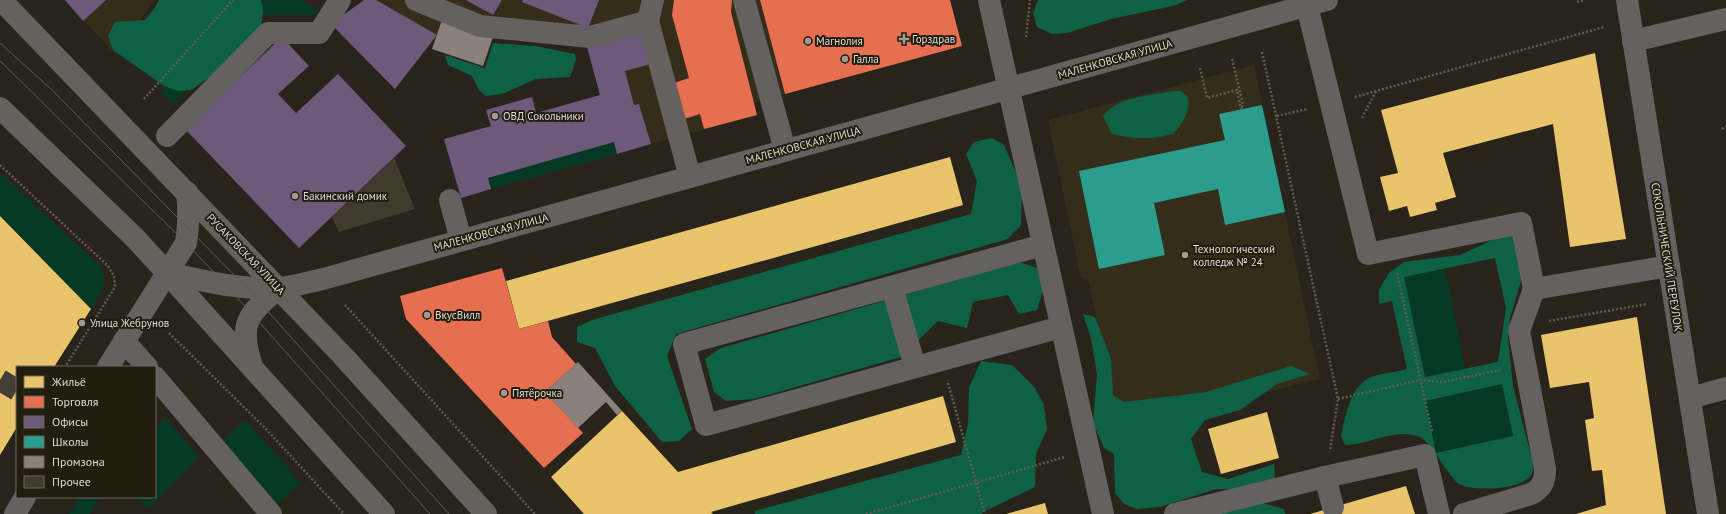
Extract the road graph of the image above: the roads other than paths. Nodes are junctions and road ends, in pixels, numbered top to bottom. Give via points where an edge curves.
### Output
1 (1, 0) edge
2 (340, 0) edge
3 (416, 0) edge
4 (653, 0) edge
5 (744, 0) edge
6 (989, 0) edge
7 (1627, 0) edge
8 (1317, 3) edge
9 (1726, 18) edge
10 (648, 22) junction
11 (1633, 42) junction
12 (1008, 88) junction
13 (0, 108) edge
14 (167, 136) dead end
15 (785, 150) junction
16 (690, 177) junction
17 (186, 192) junction
18 (450, 200) dead end
19 (461, 240) junction
20 (1043, 245) junction
21 (1669, 266) junction
22 (168, 272) junction
23 (892, 287) junction
24 (279, 288) junction
25 (1534, 289) junction
26 (1061, 327) junction
27 (124, 341) junction
28 (109, 366) edge
29 (146, 366) edge
30 (252, 366) junction
31 (915, 367) junction
32 (156, 378) edge
33 (1726, 388) edge
34 (1690, 398) junction
35 (1325, 477) junction
36 (24, 498) edge
37 (1333, 507) dead end
38 (15, 514) edge
39 (271, 514) edge
40 (384, 514) edge
41 (486, 514) edge
42 (1103, 514) edge
43 (1175, 514) edge
44 (1439, 514) edge
45 (1464, 514) edge
46 (1708, 514) edge

1 - 17 main road, РУСАКОВСКАЯ УЛИЦА
2 - 14 street via 320,33 268,33
3 - 10 street via 480,26 590,37
4 - 10 street
5 - 15 street
6 - 12 street
7 - 11 street, СОКОЛЬНИЧЕСКИЙ ПЕРЕУЛОК
8 - 12 street, МАЛЕНКОВСКАЯ УЛИЦА
8 - 25 street via 1330,103 1368,254 1521,223
9 - 11 street
10 - 16 street
11 - 21 street, СОКОЛЬНИЧЕСКИЙ ПЕРЕУЛОК
12 - 15 street, МАЛЕНКОВСКАЯ УЛИЦА
12 - 20 street
13 - 22 main road
15 - 16 street, МАЛЕНКОВСКАЯ УЛИЦА
16 - 19 street, МАЛЕНКОВСКАЯ УЛИЦА
17 - 22 street via 190,211 186,243
17 - 24 main road, РУСАКОВСКАЯ УЛИЦА
18 - 19 street
19 - 24 street, МАЛЕНКОВСКАЯ УЛИЦА via 323,279
20 - 23 street
20 - 26 street
21 - 25 street
21 - 34 street, СОКОЛЬНИЧЕСКИЙ ПЕРЕУЛОК
22 - 24 street via 227,286
22 - 27 street
22 - 30 main road
23 - 31 street
23 - 31 street via 684,344 706,424
24 - 30 street via 260,303 245,329 245,346
24 - 41 main road, РУСАКОВСКАЯ УЛИЦА via 344,356
25 - 45 street via 1520,326 1545,478 1538,490 1530,494
26 - 31 street
26 - 42 street
27 - 28 street
27 - 29 street
30 - 40 main road
32 - 39 street
33 - 34 street
34 - 46 street, СОКОЛЬНИЧЕСКИЙ ПЕРЕУЛОК
35 - 37 street
35 - 43 street
35 - 44 street via 1425,455
36 - 38 street

